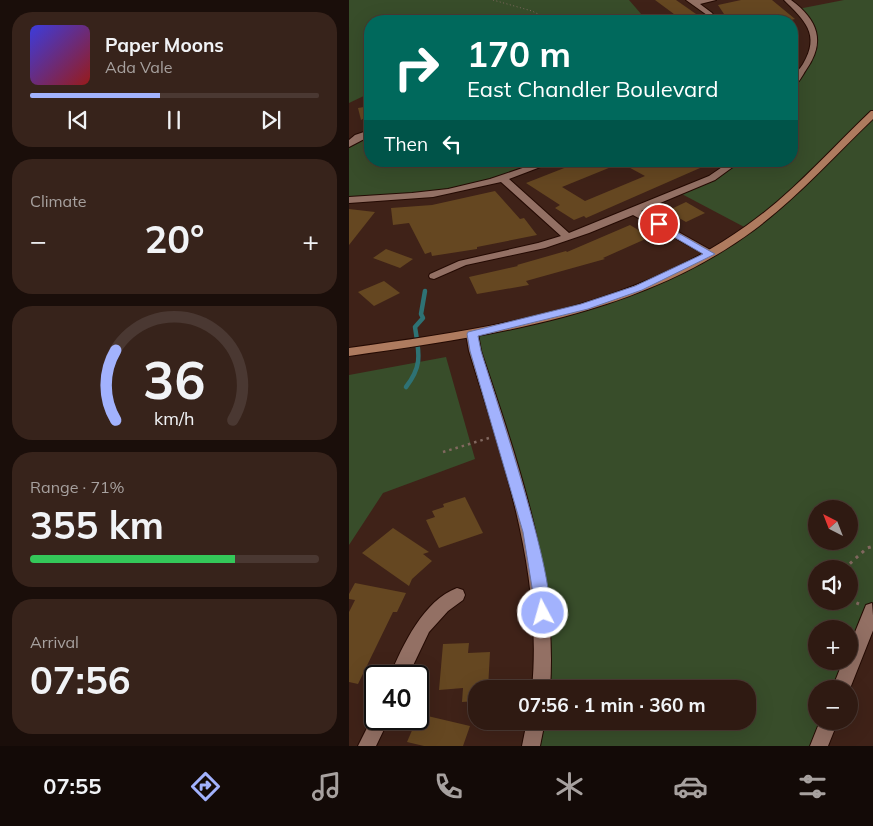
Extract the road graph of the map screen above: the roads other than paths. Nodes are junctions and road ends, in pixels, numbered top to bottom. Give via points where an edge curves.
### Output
1 (713, 0) edge
2 (787, 0) edge
3 (693, 2) edge
4 (711, 15) edge
5 (798, 76) edge
6 (873, 113) edge
7 (364, 135) edge
8 (349, 144) edge
9 (535, 167) edge
10 (728, 167) edge
11 (503, 178) junction
12 (349, 200) edge
13 (634, 211) junction
14 (568, 237) junction
15 (710, 254) junction
16 (434, 276) dead end
17 (472, 334) junction
18 (349, 352) edge
19 (457, 595) dead end
20 (872, 610) dead end
21 (404, 665) edge
22 (541, 680) edge
23 (845, 680) edge
24 (375, 730) edge
25 (534, 730) edge
26 (825, 730) edge
27 (367, 746) edge
28 (531, 746) edge
29 (819, 746) edge

1 - 3 street
2 - 5 street via 807,18 814,38 811,56
3 - 4 street
6 - 15 main road via 783,202 749,230
7 - 8 street
9 - 11 street
10 - 13 street via 712,178
11 - 12 street via 431,194
11 - 14 street
13 - 14 street
13 - 15 street
14 - 16 street via 463,263
15 - 17 main road via 639,288 584,307
17 - 18 main road
17 - 22 street via 530,532 544,627
19 - 21 street via 423,627
20 - 23 street
24 - 27 street
25 - 28 street
26 - 29 street

